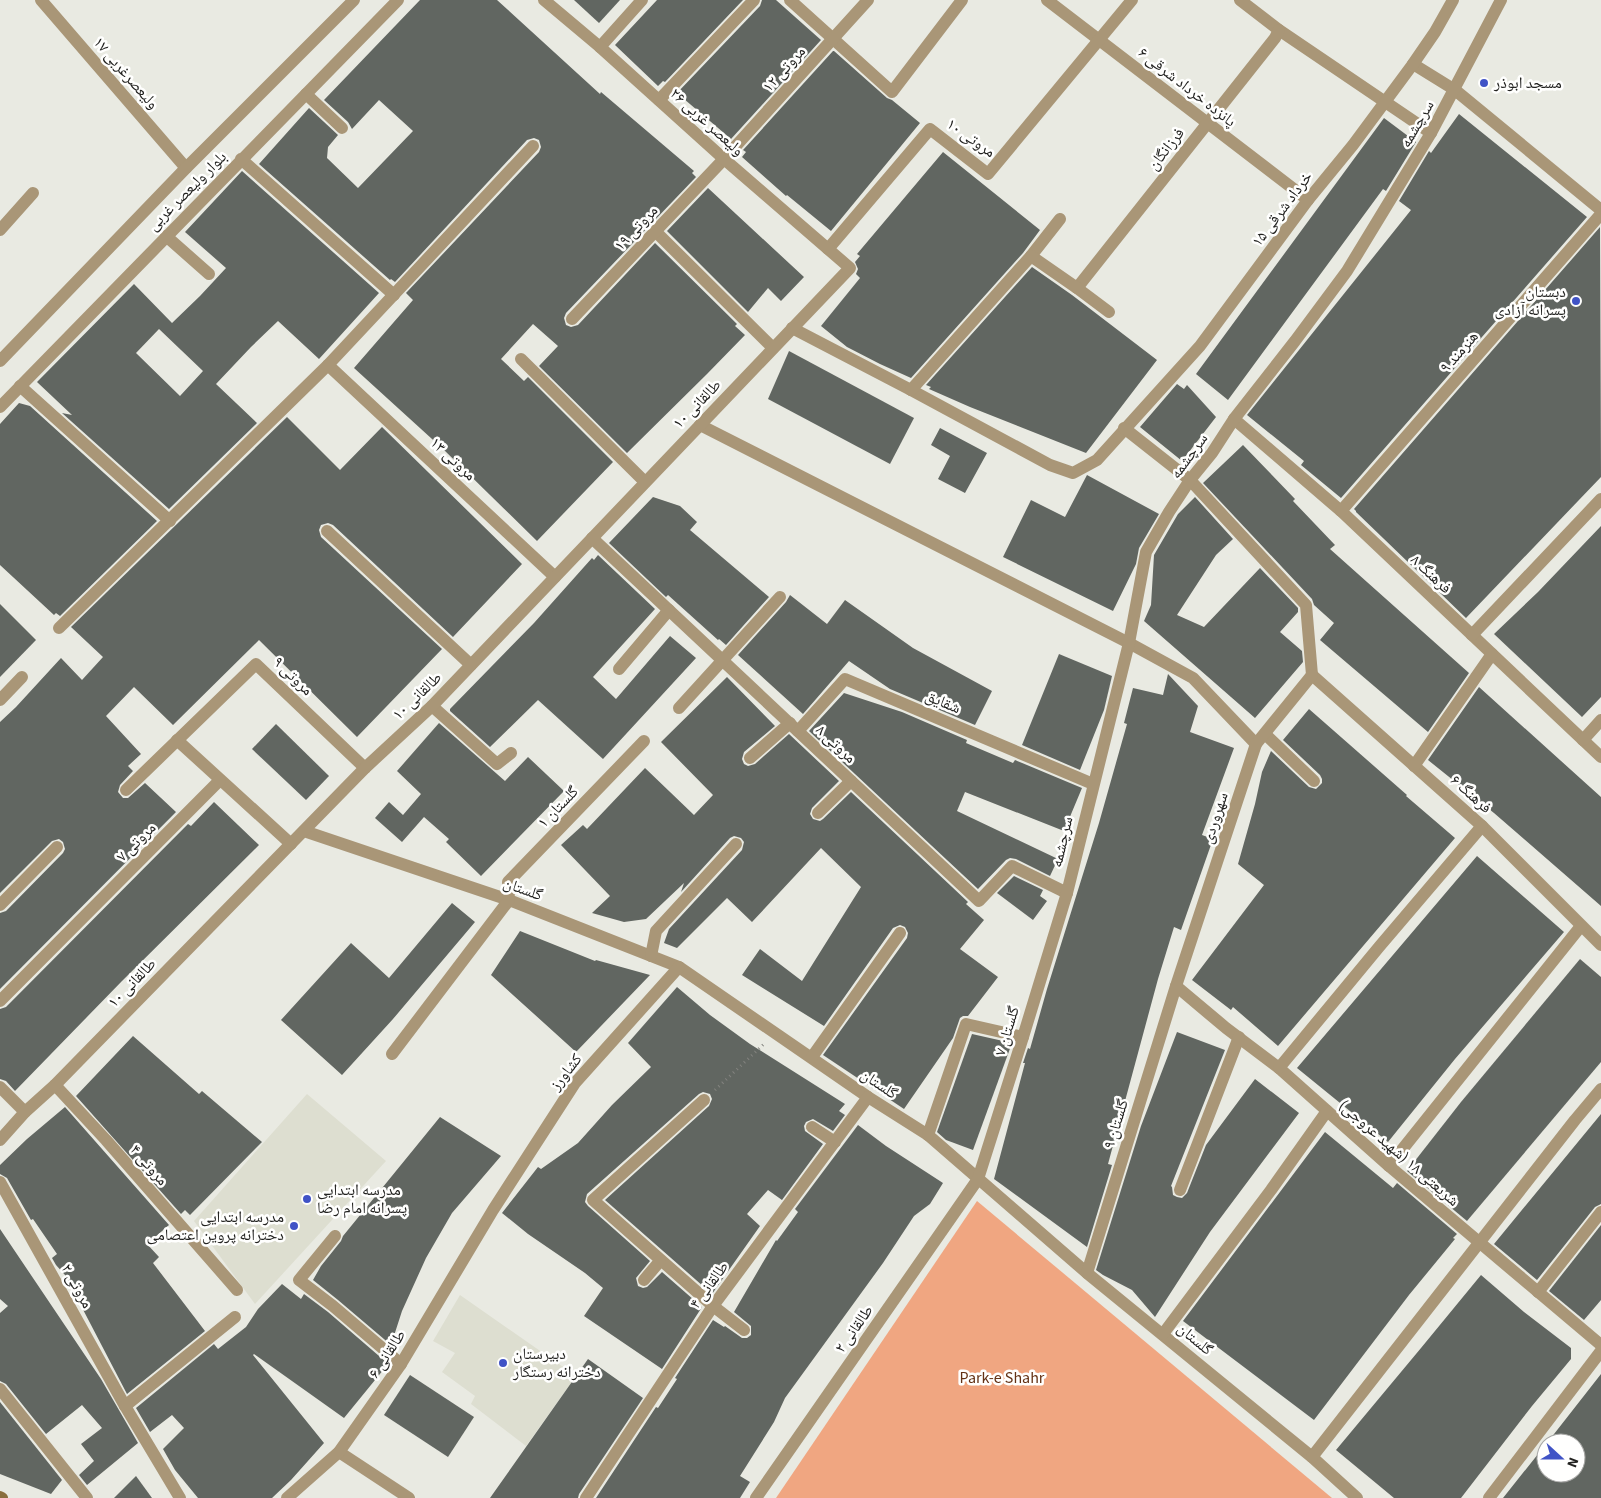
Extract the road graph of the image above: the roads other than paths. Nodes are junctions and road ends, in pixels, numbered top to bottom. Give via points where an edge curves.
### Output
1 (41, 0) edge
2 (354, 0) edge
3 (398, 0) edge
4 (544, 0) edge
5 (642, 0) edge
6 (754, 0) edge
7 (790, 0) edge
8 (868, 0) edge
9 (962, 0) edge
10 (1047, 0) edge
11 (1132, 0) edge
12 (1240, 0) edge
13 (1453, 0) edge
14 (1501, 0) edge
15 (1253, 4) edge
16 (1280, 30) junction
17 (833, 38) junction
18 (1098, 40) junction
19 (600, 47) junction
20 (1412, 64) junction
21 (1455, 90) junction
22 (306, 94) junction
23 (659, 100) junction
24 (1385, 101) junction
25 (1207, 123) junction
26 (342, 128) dead end
27 (1431, 133) junction
28 (533, 146) dead end
29 (724, 159) junction
30 (241, 160) junction
31 (186, 168) junction
32 (33, 193) dead end
33 (1308, 200) junction
34 (1601, 210) edge
35 (1601, 214) edge
36 (1060, 219) dead end
37 (0, 230) edge
38 (655, 231) junction
39 (166, 236) junction
40 (828, 249) junction
41 (1030, 256) junction
42 (850, 268) joint
43 (209, 274) dead end
44 (1077, 288) junction
45 (394, 295) junction
46 (1109, 312) dead end
47 (572, 319) dead end
48 (792, 328) junction
49 (773, 348) junction
50 (521, 359) dead end
51 (0, 361) edge
52 (328, 365) junction
53 (20, 386) junction
54 (911, 390) junction
55 (0, 407) edge
56 (1234, 420) junction
57 (700, 425) junction
58 (1124, 428) junction
59 (1190, 480) junction
60 (645, 482) junction
61 (1601, 499) edge
62 (1341, 511) junction
63 (170, 521) junction
64 (327, 531) dead end
65 (592, 538) junction
66 (555, 577) junction
67 (780, 597) dead end
68 (669, 610) junction
69 (59, 628) dead end
70 (1472, 635) junction
71 (1129, 644) junction
72 (1492, 654) junction
73 (722, 660) junction
74 (472, 665) junction
75 (618, 669) dead end
76 (1312, 675) junction
77 (22, 677) dead end
78 (0, 700) edge
79 (432, 706) junction
80 (679, 708) dead end
81 (1601, 720) edge
82 (794, 727) junction
83 (1261, 739) junction
84 (176, 740) junction
85 (1582, 740) junction
86 (644, 741) dead end
87 (511, 753) dead end
88 (1601, 757) edge
89 (750, 758) dead end
90 (1414, 766) junction
91 (365, 768) junction
92 (220, 780) junction
93 (851, 780) junction
94 (1314, 780) dead end
95 (1093, 784) junction
96 (126, 790) dead end
97 (818, 813) dead end
98 (1482, 826) junction
99 (304, 831) junction
100 (291, 844) junction
101 (736, 844) dead end
102 (57, 847) dead end
103 (1067, 893) junction
104 (509, 900) junction
105 (0, 905) edge
106 (1581, 926) junction
107 (900, 933) dead end
108 (1601, 945) edge
109 (651, 956) junction
110 (679, 967) junction
111 (1176, 986) junction
112 (0, 1002) edge
113 (1238, 1037) junction
114 (1023, 1038) junction
115 (392, 1054) dead end
116 (812, 1057) junction
117 (1279, 1068) junction
118 (55, 1085) junction
119 (0, 1087) edge
120 (1601, 1090) edge
121 (868, 1097) junction
122 (704, 1100) road end
123 (25, 1112) junction
124 (1327, 1112) junction
125 (812, 1127) dead end
126 (928, 1134) junction
127 (0, 1140) edge
128 (835, 1142) junction
129 (1389, 1166) junction
130 (978, 1179) junction
131 (0, 1182) edge
132 (1180, 1190) dead end
133 (493, 1210) joint
134 (1601, 1212) edge
135 (335, 1236) dead end
136 (1479, 1243) junction
137 (660, 1261) junction
138 (1087, 1273) junction
139 (644, 1280) dead end
140 (237, 1290) dead end
141 (1538, 1292) junction
142 (713, 1306) junction
143 (235, 1317) dead end
144 (744, 1330) dead end
145 (1163, 1334) junction
146 (1601, 1345) edge
147 (1601, 1351) edge
148 (402, 1364) junction
149 (0, 1390) edge
150 (125, 1406) junction
151 (339, 1452) junction
152 (1312, 1457) junction
153 (86, 1498) edge
154 (180, 1498) edge
155 (288, 1498) edge
156 (409, 1498) edge
157 (586, 1498) edge
158 (756, 1498) edge
159 (1357, 1498) edge
160 (1489, 1498) edge

1 - 31 street, ولیعصرغربی ۱۷
2 - 31 street, بلوار ولیعصر غربی
3 - 22 street, بلوار ولیعصر غربی
4 - 19 street, ولیعصر غربی ۲۶
5 - 19 street
6 - 23 street
7 - 17 street
8 - 17 street, مروتی ۱۲
9 - 17 street via 892,92
10 - 18 street, پانزده خرداد شرقی ۶
11 - 18 street, مروتی ۱۰
12 - 15 street
13 - 20 street, ۱۵ خرداد شرقی
14 - 21 street
15 - 16 street
16 - 24 street
16 - 25 street, فرزانگان
17 - 29 street, مروتی ۱۲
18 - 25 street, پانزده خرداد شرقی ۶
18 - 40 street, مروتی ۱۰ via 988,174 930,129
19 - 23 street, ولیعصر غربی ۲۶
20 - 21 street
20 - 24 street, ۱۵ خرداد شرقی
21 - 27 street, سرچشمه
21 - 34 street
22 - 26 street
22 - 30 street, بلوار ولیعصر غربی
23 - 29 street, ولیعصر غربی ۲۶
24 - 27 street
24 - 33 street, ۱۵ خرداد شرقی
25 - 33 street, پانزده خرداد شرقی ۶
25 - 44 street, فرزانگان
27 - 56 street, سرچشمه via 1347,271
28 - 45 street
29 - 38 street, مروتی ۱۹
29 - 40 street, ولیعصر غربی ۲۶
30 - 39 street, بلوار ولیعصر غربی
30 - 45 street
31 - 51 street, بلوار ولیعصر غربی
32 - 37 street
33 - 58 street, ۱۵ خرداد شرقی via 1200,346
35 - 62 street, هنرمند ۹
36 - 41 street
38 - 47 street, مروتی ۱۹
38 - 49 street
39 - 43 street
39 - 53 street, بلوار ولیعصر غربی
40 - 42 street, ولیعصر غربی ۲۶
41 - 44 street
41 - 54 street
42 - 48 street, طالقانی ۱۰
44 - 46 street
45 - 52 street
48 - 49 street, طالقانی ۱۰
48 - 54 street
49 - 57 street, طالقانی ۱۰
50 - 60 street
52 - 63 street
52 - 66 street, مروتی ۱۳
53 - 55 street, بلوار ولیعصر غربی
53 - 63 street
54 - 58 street via 1050,465 1073,473 1097,460
56 - 59 street, سرچشمه
56 - 62 street, فرهنگ ۸
57 - 60 street, طالقانی ۱۰
57 - 71 street
58 - 59 street
59 - 71 street, سرچشمه via 1146,552
59 - 76 street via 1306,604
60 - 65 street, طالقانی ۱۰
61 - 70 street
62 - 70 street, فرهنگ ۸
63 - 69 street
64 - 74 street
65 - 66 street, طالقانی ۱۰
65 - 68 street, مروتی ۸
66 - 74 street, طالقانی ۱۰
67 - 73 street
68 - 73 street, مروتی ۸
68 - 75 street
70 - 72 street, فرهنگ ۸
71 - 83 street via 1193,678
71 - 95 street, سرچشمه
72 - 85 street, فرهنگ ۸
72 - 90 street
73 - 80 street
73 - 82 street, مروتی ۸
74 - 79 street, طالقانی ۱۰
76 - 83 street, سهروردی
76 - 90 street, فرهنگ ۶
77 - 78 street
79 - 87 street via 497,764
79 - 91 street, طالقانی ۱۰
81 - 85 street
82 - 89 street
82 - 93 street, مروتی ۸
82 - 95 street, شقایق via 845,678
83 - 94 street
83 - 111 street, سهروردی
84 - 91 street, مروتی ۹ via 256,664
84 - 92 street
84 - 96 street
85 - 88 street, فرهنگ ۸
86 - 104 street, گلستان ۱ via 508,882
90 - 98 street, فرهنگ ۶
91 - 99 street, طالقانی ۱۰
92 - 100 street
92 - 112 street, مروتی ۷
93 - 97 street
93 - 103 street, مروتی ۸ via 979,901 1012,866
95 - 103 street, سرچشمه
98 - 106 street, فرهنگ ۶
98 - 117 street
99 - 100 street, طالقانی ۱۰
99 - 104 street, گلستان
100 - 118 street, طالقانی ۱۰
101 - 109 street via 656,931
102 - 105 street
103 - 114 street, گلستان ۷
104 - 109 street, گلستان
104 - 115 street
106 - 108 street, فرهنگ ۶
106 - 129 street
107 - 116 street
109 - 110 street, گلستان
110 - 116 street, گلستان
110 - 133 street, کشاورز via 575,1083
111 - 113 street, شریعتی ۱۸ (شهید عروجی)
111 - 138 street, گلستان ۹
113 - 117 street, شریعتی ۱۸ (شهید عروجی)
113 - 132 street
114 - 126 street via 966,1024
114 - 130 street, گلستان ۷
116 - 121 street, گلستان
117 - 124 street, شریعتی ۱۸ (شهید عروجی)
118 - 123 street, طالقانی ۱۰
118 - 140 street, مروتی ۴
119 - 123 street
120 - 136 street
121 - 126 street, گلستان
121 - 128 street, طالقانی ۴
122 - 137 street via 593,1200
123 - 127 street, طالقانی ۱۰
124 - 129 street, شریعتی ۱۸ (شهید عروجی)
124 - 145 street
125 - 128 street
126 - 130 street, گلستان
128 - 142 street, طالقانی ۴
129 - 136 street, شریعتی ۱۸ (شهید عروجی)
130 - 138 street, گلستان
130 - 158 street, طالقانی ۲
131 - 150 street, مروتی ۲
133 - 148 street, طالقانی ۶
134 - 141 street
135 - 148 street via 299,1280
136 - 141 street, شریعتی ۱۸ (شهید عروجی)
136 - 152 street
137 - 139 street
137 - 142 street
138 - 145 street, گلستان
141 - 146 street, شریعتی ۱۸ (شهید عروجی)
142 - 144 street
142 - 157 street, طالقانی ۴
143 - 150 street
145 - 152 street, گلستان
147 - 160 street
148 - 151 street, طالقانی ۶
149 - 153 street
150 - 154 street, مروتی ۲
151 - 155 street, طالقانی ۶
151 - 156 street
152 - 159 street, گلستان

